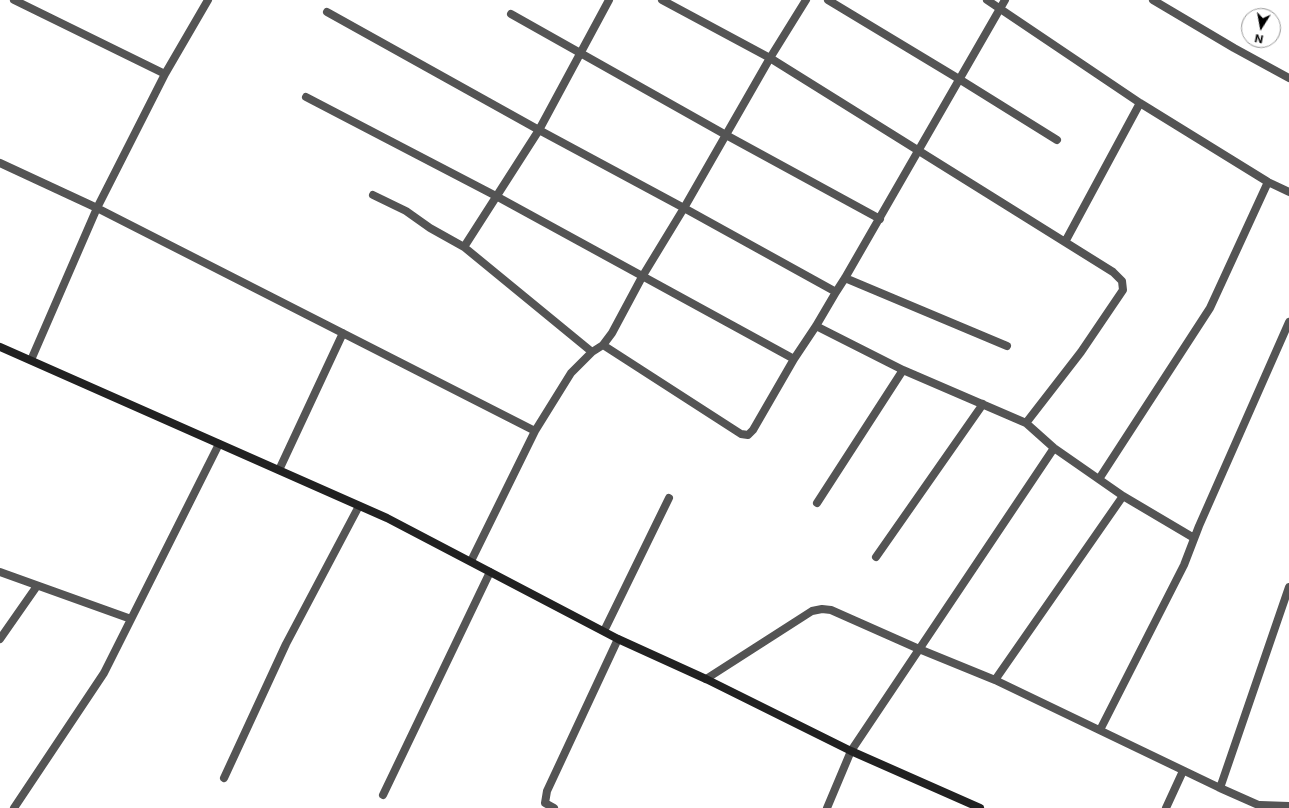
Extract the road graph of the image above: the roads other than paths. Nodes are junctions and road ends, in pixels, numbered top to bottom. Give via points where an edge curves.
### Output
1 (14, 0) edge
2 (208, 0) edge
3 (609, 0) edge
4 (662, 0) edge
5 (806, 0) edge
6 (828, 0) edge
7 (987, 0) edge
8 (1005, 0) edge
9 (1153, 0) edge
10 (1000, 7) junction
11 (327, 12) dead end
12 (511, 14) dead end
13 (580, 52) junction
14 (770, 58) junction
15 (165, 74) junction
16 (1289, 78) edge
17 (959, 79) junction
18 (306, 97) dead end
19 (1140, 103) junction
20 (539, 130) junction
21 (726, 135) junction
22 (1057, 140) dead end
23 (918, 151) junction
24 (0, 163) edge
25 (1268, 182) junction
26 (1289, 192) edge
27 (373, 195) dead end
28 (496, 196) junction
29 (96, 208) junction
30 (684, 208) junction
31 (880, 219) junction
32 (1065, 242) junction
33 (464, 247) junction
34 (642, 277) junction
35 (845, 278) junction
36 (836, 292) junction
37 (1289, 322) edge
38 (816, 326) junction
39 (343, 333) junction
40 (603, 345) junction
41 (1007, 346) dead end
42 (0, 347) edge
43 (592, 352) junction
44 (794, 359) junction
45 (30, 360) junction
46 (904, 370) junction
47 (983, 404) junction
48 (1026, 423) junction
49 (535, 431) junction
50 (219, 444) junction
51 (1054, 448) junction
52 (279, 470) junction
53 (1099, 479) junction
54 (1123, 496) junction
55 (669, 498) dead end
56 (817, 503) dead end
57 (359, 506) junction
58 (1194, 538) junction
59 (876, 557) dead end
60 (471, 561) junction
61 (0, 572) edge
62 (490, 572) junction
63 (37, 586) junction
64 (1289, 587) edge
65 (131, 618) junction
66 (604, 631) junction
67 (618, 638) junction
68 (0, 639) edge
69 (919, 649) junction
70 (706, 679) junction
71 (995, 680) junction
72 (1100, 730) junction
73 (851, 751) junction
74 (1183, 771) junction
75 (224, 778) dead end
76 (1220, 788) junction
77 (383, 795) dead end
78 (544, 805) edge
79 (1289, 806) edge
80 (1262, 807) edge
81 (14, 808) edge
82 (554, 808) edge
83 (827, 808) edge
84 (980, 808) edge
85 (1166, 808) edge

1 - 15 street
2 - 15 street
3 - 13 street
4 - 14 street
5 - 14 street
6 - 17 street
7 - 10 street
8 - 10 street
9 - 16 street
10 - 17 street
10 - 19 street
11 - 20 street
12 - 13 street
13 - 20 street
13 - 21 street
14 - 21 street
14 - 23 street
15 - 29 street
17 - 22 street
17 - 23 street
18 - 28 street
19 - 25 street
19 - 32 street
20 - 28 street
20 - 30 street
21 - 30 street
21 - 31 street
23 - 31 street
23 - 32 street
24 - 29 street
25 - 26 street
25 - 53 street via 1210,308
27 - 33 street via 406,211
28 - 33 street
28 - 34 street
29 - 39 street
29 - 45 street
30 - 34 street
30 - 36 street
31 - 35 street
32 - 48 street via 1114,272 1122,281 1123,290 1081,352
33 - 43 street
34 - 40 street
34 - 44 street
35 - 36 street
35 - 41 street
36 - 38 street
37 - 58 street
38 - 44 street
38 - 46 street
39 - 49 street
39 - 52 street
40 - 43 street
40 - 44 street via 741,434 748,435
42 - 45 street
43 - 49 street via 571,373
45 - 50 street
46 - 47 street
46 - 56 street
47 - 48 street
47 - 59 street
48 - 51 street
49 - 60 street
50 - 52 street
50 - 65 street
51 - 53 street
51 - 69 street
52 - 57 street
53 - 54 street
54 - 58 street
54 - 71 street
55 - 66 street
57 - 60 street
57 - 75 street via 286,644
58 - 72 street via 1184,565
60 - 62 street
61 - 63 street
62 - 66 street
62 - 77 street
63 - 65 street
63 - 68 street
64 - 76 street
65 - 81 street via 104,672
66 - 67 street
67 - 70 street
67 - 78 street via 547,792
69 - 70 street via 822,608 812,611
69 - 71 street
69 - 73 street
70 - 73 street
71 - 72 street
72 - 74 street
73 - 83 street
73 - 84 street
74 - 76 street
74 - 85 street
76 - 80 street
78 - 82 street
79 - 80 street

